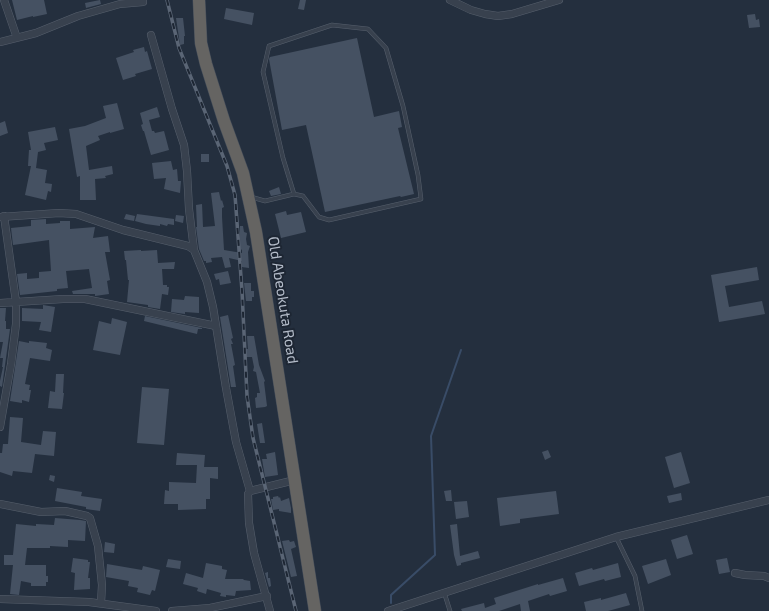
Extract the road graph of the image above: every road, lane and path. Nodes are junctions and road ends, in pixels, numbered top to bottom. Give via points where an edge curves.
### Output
1 (4, 0) edge
2 (199, 0) edge
3 (450, 0) edge
4 (559, 0) edge
5 (143, 2) dead end
6 (151, 34) dead end
7 (17, 38) junction
8 (0, 42) edge
9 (294, 194) junction
10 (248, 196) junction
11 (2, 216) edge
12 (194, 250) junction
13 (16, 302) junction
14 (0, 303) edge
15 (216, 326) junction
16 (2, 401) edge
17 (0, 427) edge
18 (295, 480) junction
19 (250, 490) junction
20 (769, 500) edge
21 (0, 504) edge
22 (616, 537) junction
23 (736, 573) dead end
24 (769, 578) edge
25 (444, 592) junction
26 (267, 596) junction
27 (0, 599) edge
28 (100, 603) junction
29 (156, 611) edge
30 (172, 611) edge
31 (270, 611) edge
32 (315, 611) edge
33 (388, 611) edge
34 (450, 611) edge
35 (642, 611) edge

1 - 7 street
2 - 10 highway, Old Abeokuta Road via 201,43 206,64 243,173
3 - 4 street via 471,10 498,16
5 - 7 street via 120,4 78,16
6 - 12 street via 184,145
7 - 8 street
9 - 9 lane via 304,196 319,217 329,220 421,198 418,174 386,48 368,29 332,25 269,46 263,72
9 - 10 lane via 265,201
10 - 18 highway, Old Abeokuta Road via 256,232
11 - 12 street via 76,214 123,230 188,246
11 - 13 street
12 - 15 street via 207,282
13 - 14 street
13 - 15 street via 85,299
13 - 16 street via 11,364
15 - 19 street via 235,434
16 - 17 street
18 - 19 street
18 - 32 highway, Old Abeokuta Road
19 - 26 street via 249,523 254,553
20 - 22 street
21 - 28 street via 41,512 65,511 90,518 100,558
22 - 25 street
22 - 35 lane via 635,576
23 - 24 street
25 - 33 street
25 - 34 lane
26 - 30 street via 210,608
26 - 31 street
27 - 28 street
28 - 29 street

